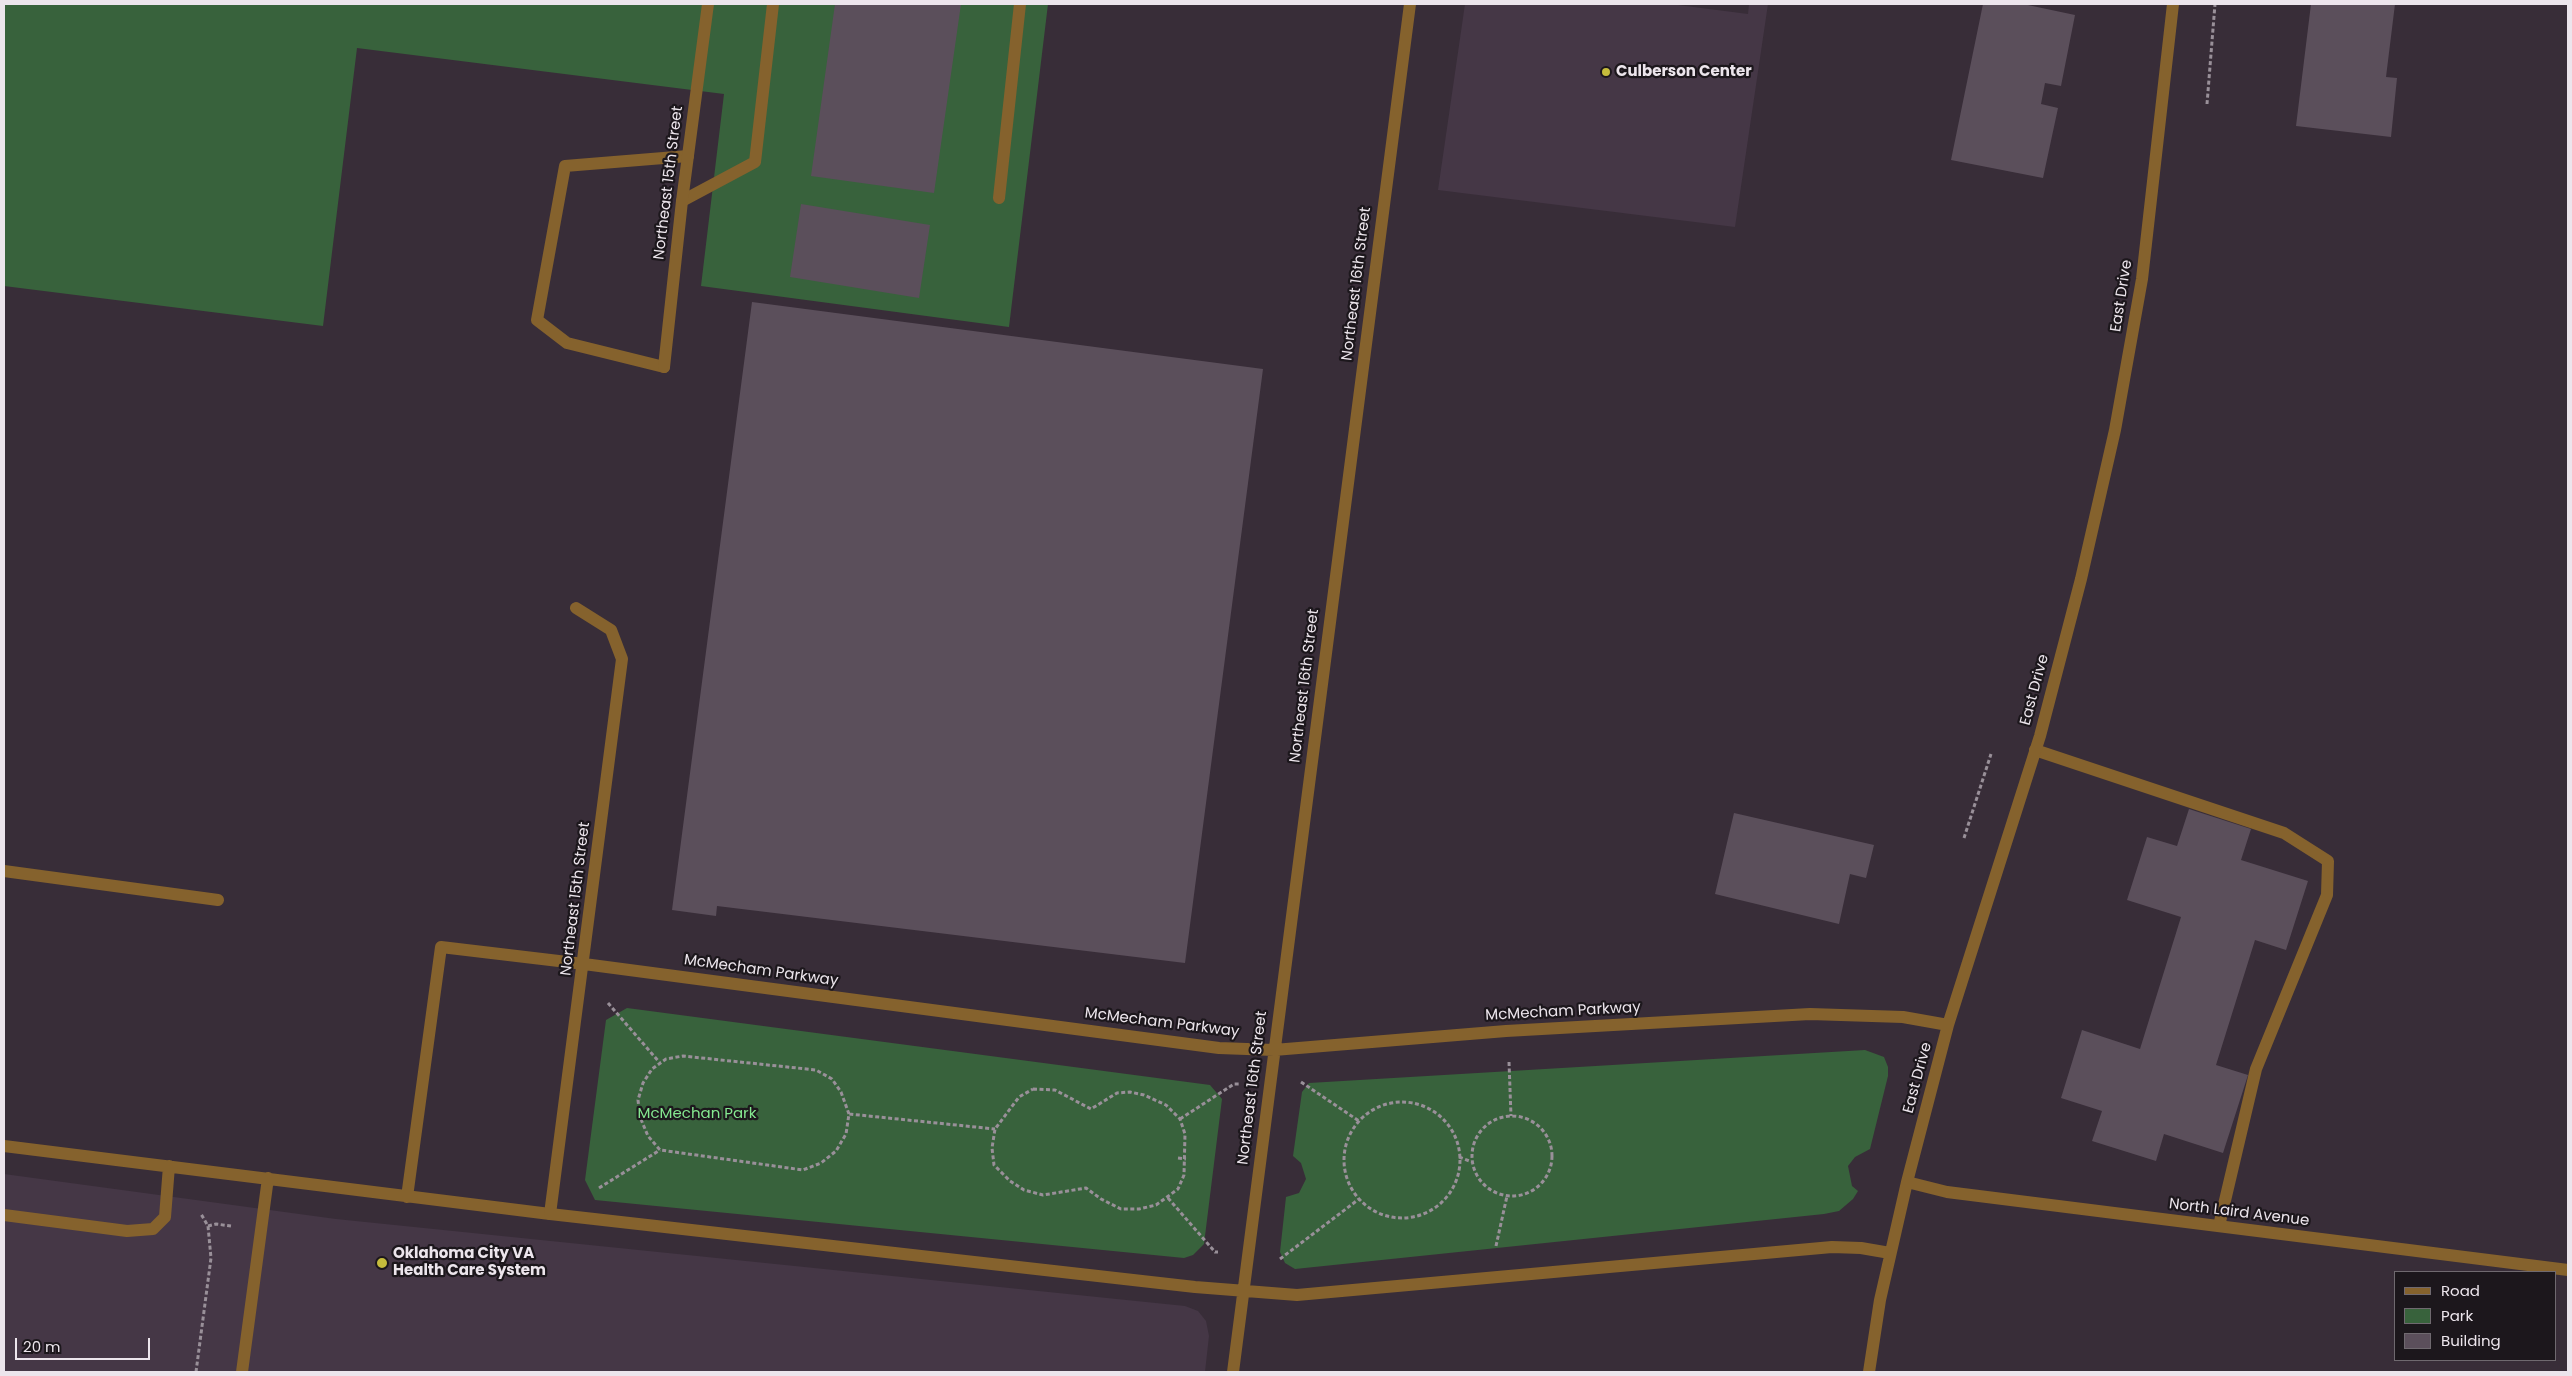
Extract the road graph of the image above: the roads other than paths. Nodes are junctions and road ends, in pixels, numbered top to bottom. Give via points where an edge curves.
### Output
1 (708, 4) edge
2 (773, 4) edge
3 (1020, 4) edge
4 (1410, 4) edge
5 (2174, 4) edge
6 (688, 156) junction
7 (999, 198) dead end
8 (682, 201) junction
9 (576, 608) dead end
10 (2035, 750) junction
11 (4, 870) edge
12 (218, 900) dead end
13 (584, 964) junction
14 (1948, 1025) junction
15 (1274, 1050) junction
16 (4, 1146) edge
17 (169, 1166) junction
18 (268, 1178) junction
19 (1907, 1182) junction
20 (407, 1197) junction
21 (550, 1214) junction
22 (4, 1215) edge
23 (2218, 1226) junction
24 (1890, 1253) junction
25 (2568, 1270) edge
26 (1243, 1290) junction
27 (242, 1372) edge
28 (1233, 1372) edge
29 (1869, 1372) edge

1 - 6 street, Northeast 15th Street
2 - 8 street via 755,162
3 - 7 street
4 - 15 street, Northeast 16th Street
5 - 10 street, East Drive via 2142,278 2115,430 2081,579
6 - 8 street, Northeast 15th Street
6 - 8 street, Northeast 15th Street via 565,166 537,320 567,343 664,367
9 - 13 street, Northeast 15th Street via 611,630 622,659
10 - 14 street, East Drive
10 - 23 street via 2284,833 2328,861 2327,895 2256,1069
11 - 12 street
13 - 15 street, McMecham Parkway via 1219,1048
13 - 20 street, McMecham Parkway via 441,947
13 - 21 street, Northeast 15th Street
14 - 15 street, McMecham Parkway via 1903,1017 1810,1014 1506,1031
14 - 19 street, East Drive
15 - 26 street, Northeast 16th Street
16 - 17 street
17 - 18 street
17 - 22 street via 165,1217 153,1229 127,1231
18 - 20 street
18 - 27 street
19 - 23 street, North Laird Avenue via 1947,1192
19 - 24 street, East Drive
20 - 21 street
21 - 26 street
23 - 25 street, North Laird Avenue
24 - 26 street via 1832,1247 1296,1296
24 - 29 street, East Drive
26 - 28 street, Northeast 16th Street

